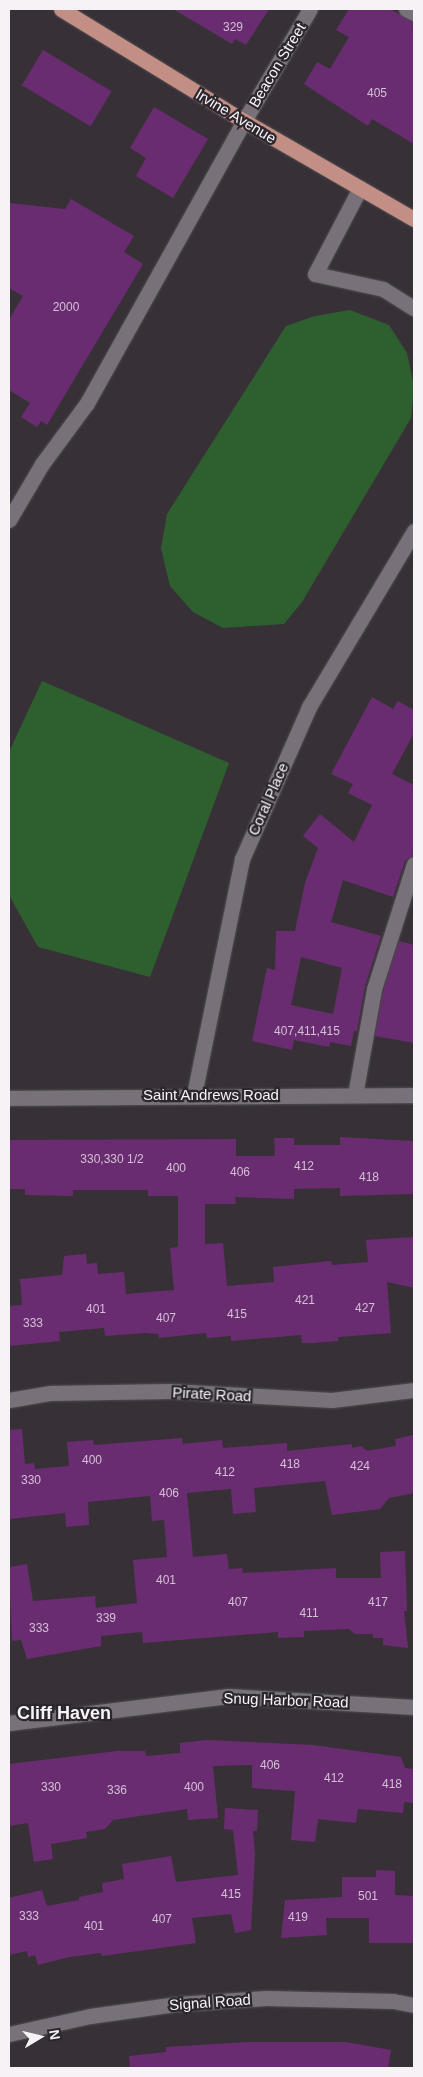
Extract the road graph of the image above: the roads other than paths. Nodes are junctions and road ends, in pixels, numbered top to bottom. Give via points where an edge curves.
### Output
1 (61, 9) edge
2 (310, 9) edge
3 (406, 9) edge
4 (414, 13) edge
5 (244, 121) junction
6 (360, 188) junction
7 (414, 219) edge
8 (414, 308) edge
9 (9, 520) edge
10 (414, 531) edge
11 (414, 864) edge
12 (194, 1095) junction
13 (355, 1095) junction
14 (414, 1095) edge
15 (9, 1098) edge
16 (414, 1390) edge
17 (9, 1400) edge
18 (414, 1707) edge
19 (9, 1723) edge
20 (414, 2005) edge
21 (9, 2034) edge

1 - 5 main road, Irvine Avenue
2 - 5 street, Beacon Street
3 - 4 street
5 - 6 main road, Irvine Avenue
5 - 9 street, Beacon Street via 87,402 42,464
6 - 7 main road, Irvine Avenue
6 - 8 street via 315,274 383,289
10 - 12 street, Coral Place via 309,707 242,859
11 - 13 street via 374,989
12 - 13 street, Saint Andrews Road
12 - 15 street, Saint Andrews Road
13 - 14 street, Saint Andrews Road
16 - 17 street, Pirate Road via 332,1400 170,1392 50,1394
18 - 19 street, Snug Harbor Road via 228,1696
20 - 21 street, Signal Road via 393,2001 266,1998 177,2004 90,2016

